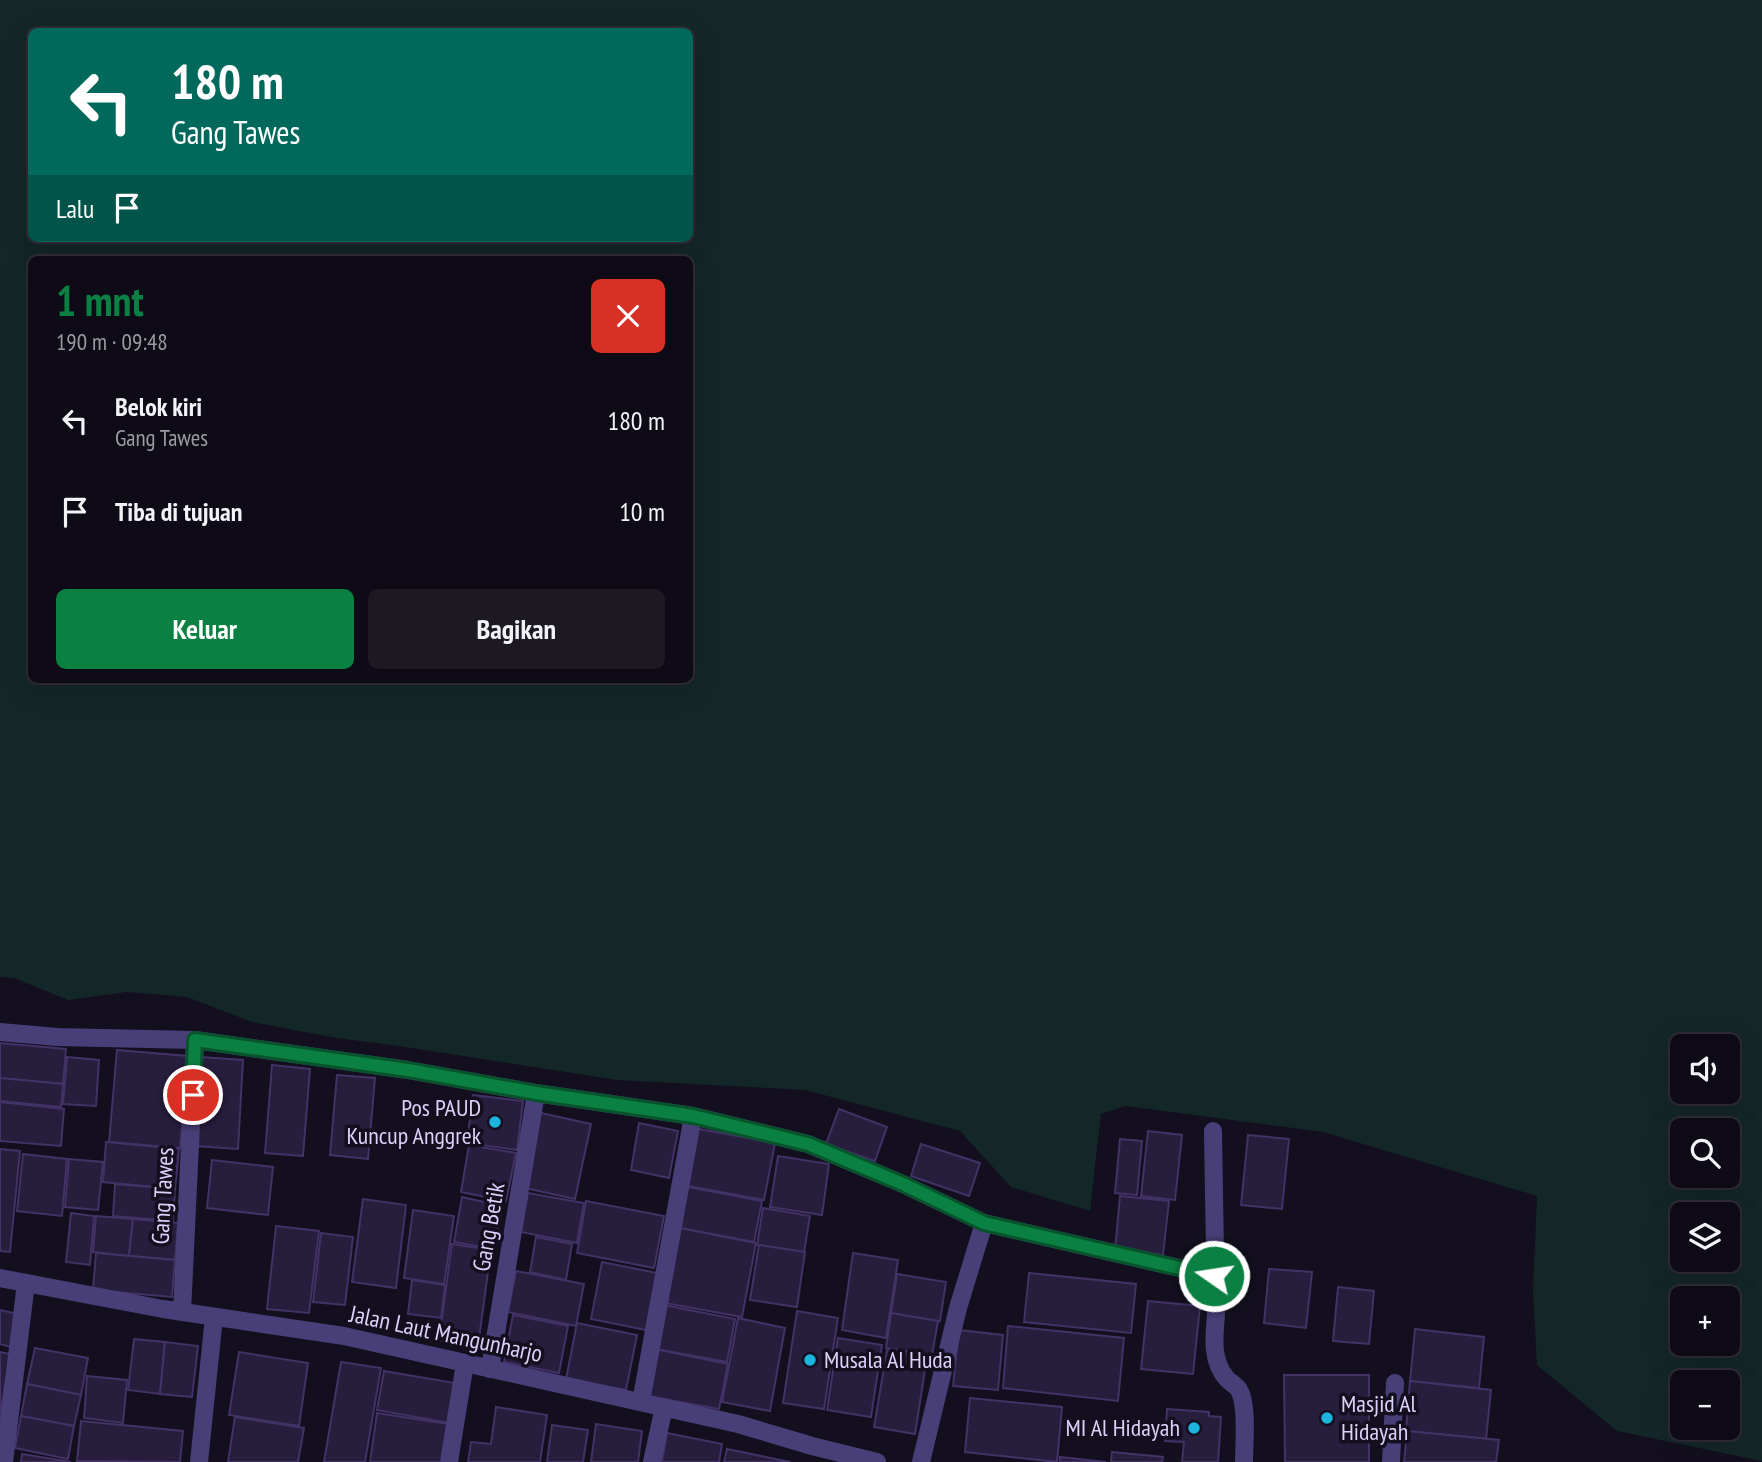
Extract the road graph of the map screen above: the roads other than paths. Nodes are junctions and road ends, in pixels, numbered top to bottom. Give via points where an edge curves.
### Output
1 (0, 1032) edge
2 (195, 1040) junction
3 (536, 1093) junction
4 (693, 1116) junction
5 (1213, 1131) dead end
6 (984, 1223) junction
7 (1214, 1276) junction
8 (0, 1278) edge
9 (26, 1283) junction
10 (183, 1312) junction
11 (214, 1317) junction
12 (465, 1363) junction
13 (489, 1369) junction
14 (1395, 1383) dead end
15 (640, 1402) junction
16 (664, 1407) junction
17 (4, 1462) edge
18 (199, 1462) edge
19 (449, 1462) edge
20 (652, 1462) edge
21 (877, 1462) edge
22 (921, 1462) edge
23 (1244, 1462) edge
24 (1391, 1462) edge

1 - 2 street
2 - 3 street
2 - 10 street, Gang Tawes
3 - 4 street
3 - 13 street, Gang Betik
4 - 6 street via 808,1144
4 - 15 street
5 - 7 street
6 - 7 street
6 - 22 street
7 - 23 street via 1216,1362 1240,1390 1245,1413
8 - 9 street, Jalan Laut Mangunharjo
9 - 10 street, Jalan Laut Mangunharjo
9 - 17 street
10 - 11 street, Jalan Laut Mangunharjo
11 - 12 street, Jalan Laut Mangunharjo via 344,1336
11 - 18 street
12 - 13 street, Jalan Laut Mangunharjo
12 - 19 street
13 - 15 street, Jalan Laut Mangunharjo
14 - 24 street
15 - 16 street, Jalan Laut Mangunharjo
16 - 20 street
16 - 21 street, Jalan Laut Mangunharjo

